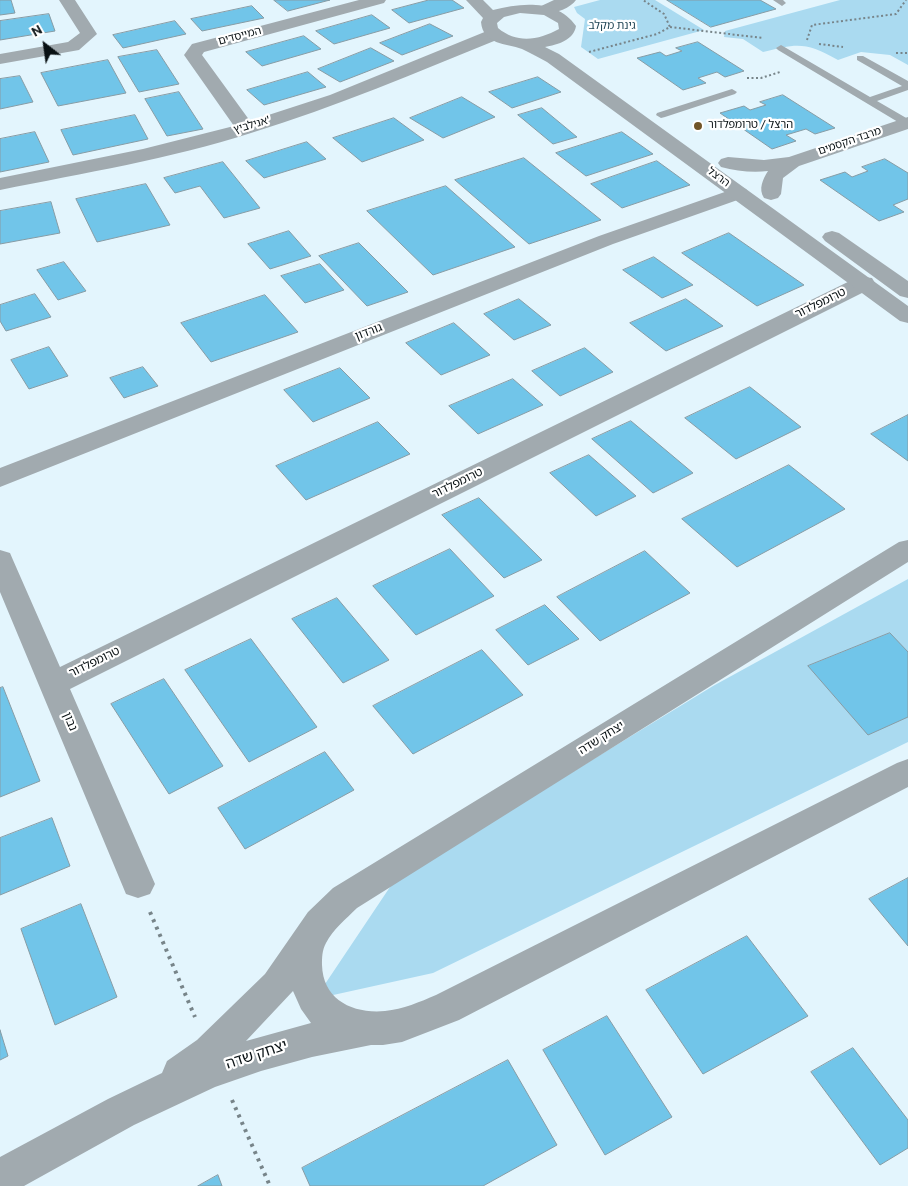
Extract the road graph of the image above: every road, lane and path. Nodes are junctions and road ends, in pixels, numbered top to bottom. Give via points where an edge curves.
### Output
1 (67, 0) edge
2 (378, 0) edge
3 (474, 0) edge
4 (498, 0) edge
5 (568, 0) edge
6 (643, 0) edge
7 (906, 1) edge
8 (520, 8) junction
9 (545, 10) junction
10 (492, 26) junction
11 (560, 38) junction
12 (806, 43) dead end
13 (525, 44) junction
14 (781, 48) dead end
15 (576, 56) junction
16 (860, 58) dead end
17 (0, 59) edge
18 (809, 64) junction
19 (742, 80) dead end
20 (908, 86) edge
21 (732, 92) dead end
22 (868, 100) junction
23 (661, 116) junction
24 (908, 123) edge
25 (246, 129) junction
26 (792, 162) junction
27 (728, 163) junction
28 (0, 184) edge
29 (739, 193) junction
30 (771, 194) junction
31 (787, 205) dead end
32 (820, 228) dead end
33 (864, 283) junction
34 (908, 291) edge
35 (908, 316) edge
36 (0, 478) edge
37 (908, 550) edge
38 (0, 560) edge
39 (53, 684) junction
40 (908, 772) edge
41 (138, 884) dead end
42 (309, 941) junction
43 (376, 1028) junction
44 (143, 1102) junction
45 (0, 1178) edge

1 - 17 street via 88,34 73,46
2 - 25 street, המייסדים via 198,48 193,56
3 - 10 street
4 - 8 street
5 - 9 street
6 - 15 path via 664,14 670,21 670,27 657,34
7 - 12 path via 896,14 812,26
8 - 9 street
8 - 10 street, אנילביץ' via 499,13
9 - 11 street via 566,20 567,32
10 - 13 street via 501,39
10 - 25 street, אנילביץ' via 353,93
11 - 13 street
11 - 15 street, הרצל
13 - 29 street, הרצל via 553,58
14 - 18 lane
15 - 23 street, הרצל
16 - 20 lane
18 - 19 path
18 - 22 lane
20 - 22 lane
21 - 23 lane
22 - 24 lane
23 - 27 street, הרצל
24 - 26 street, מרבד הקסמים
25 - 28 street, אנילביץ'
26 - 27 street, מרבד הקסמים via 764,166
26 - 30 street, מרבד הקסמים via 775,174 770,182
27 - 30 street, הרצל
29 - 33 street, הרצל
29 - 36 street, גורדון via 597,244
30 - 31 street, הרצל
32 - 34 street
33 - 35 street, הרצל
33 - 39 street, טרומפלדור
37 - 42 street, יצחק שדה via 345,898 324,918
38 - 39 street, נבון
39 - 41 street, נבון
40 - 43 street, יצחק שדה via 447,1008 405,1024
42 - 43 street, יצחק שדה via 304,963 308,988 324,1011 346,1024
42 - 44 street, יצחק שדה via 277,985 210,1052
43 - 44 street, יצחק שדה via 308,1041 243,1059
44 - 45 street, יצחק שדה

